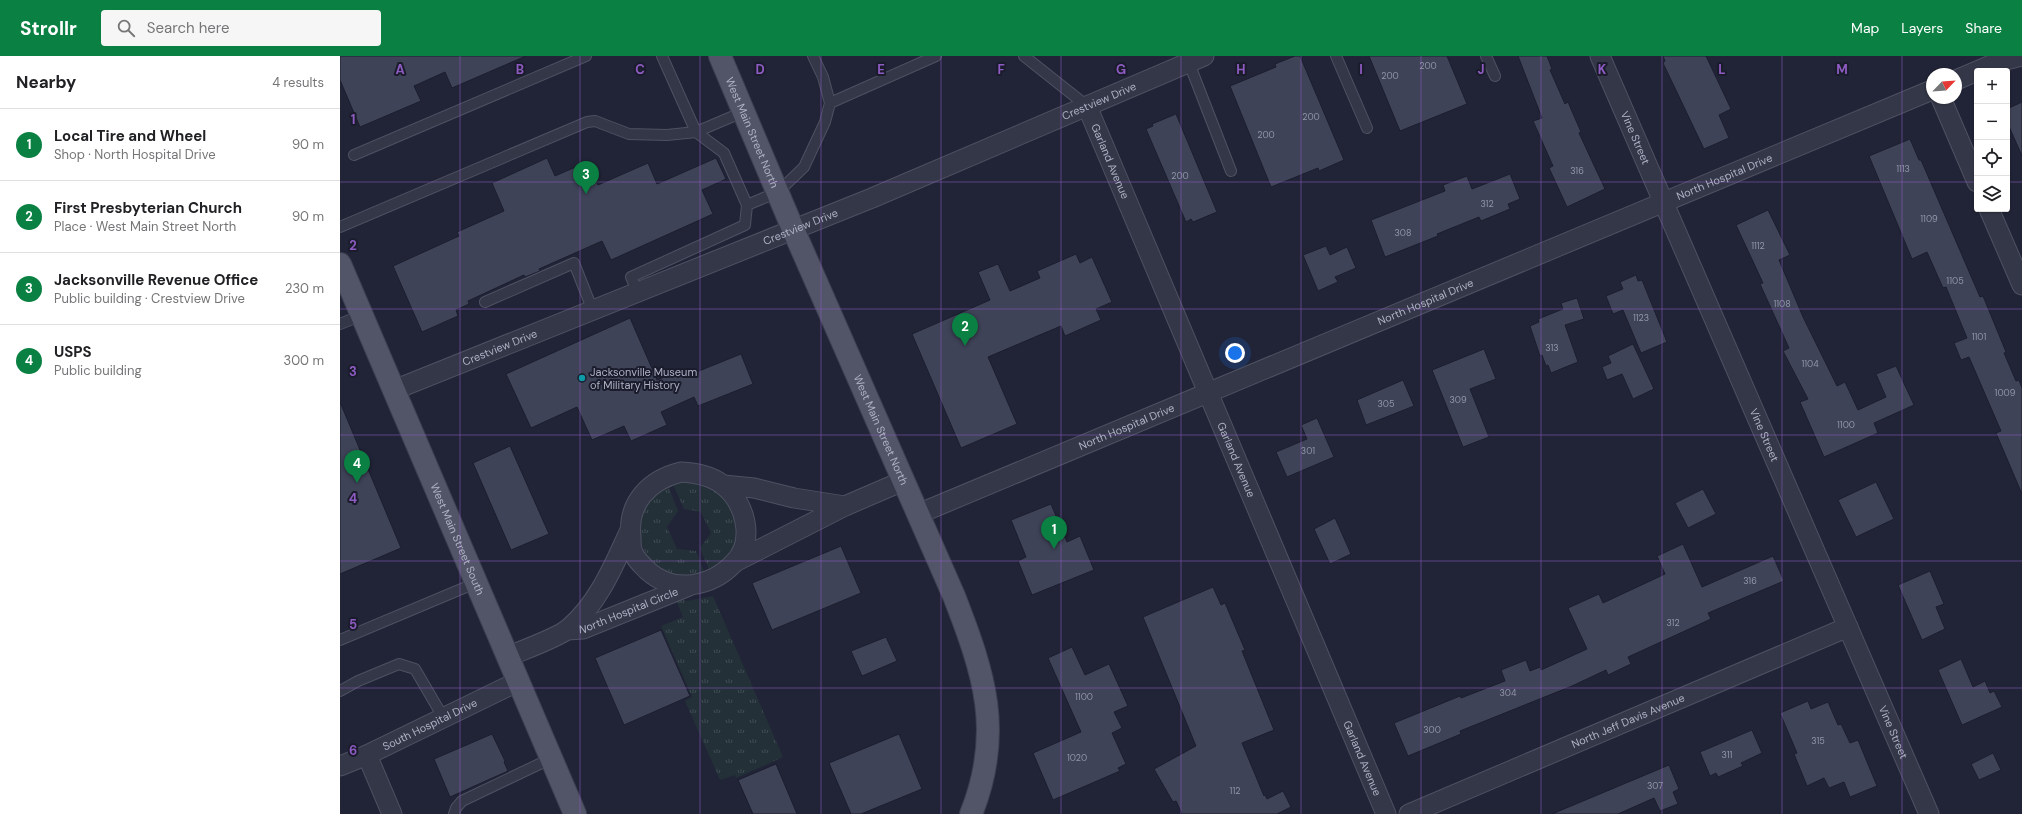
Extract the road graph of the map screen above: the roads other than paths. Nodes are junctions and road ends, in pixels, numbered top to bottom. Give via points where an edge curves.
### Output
1 (586, 56) edge
2 (662, 56) edge
3 (720, 56) edge
4 (813, 56) edge
5 (936, 56) edge
6 (1024, 56) edge
7 (1336, 56) edge
8 (1486, 56) edge
9 (1600, 56) edge
10 (2022, 56) edge
11 (1196, 59) edge
12 (1495, 76) dead end
13 (1962, 77) edge
14 (1926, 92) edge
15 (830, 103) junction
16 (1944, 104) edge
17 (1087, 106) junction
18 (743, 112) junction
19 (1367, 128) dead end
20 (696, 132) junction
21 (354, 155) dead end
22 (1231, 171) dead end
23 (1974, 176) edge
24 (778, 192) junction
25 (1663, 201) junction
26 (747, 205) junction
27 (1990, 212) edge
28 (340, 227) edge
29 (793, 229) junction
30 (340, 264) edge
31 (2022, 285) edge
32 (638, 293) junction
33 (485, 302) dead end
34 (594, 311) junction
35 (362, 315) junction
36 (340, 324) edge
37 (394, 390) junction
38 (1208, 393) junction
39 (903, 480) junction
40 (723, 484) junction
41 (846, 506) junction
42 (918, 514) junction
43 (630, 530) junction
44 (735, 562) junction
45 (478, 582) junction
46 (689, 586) junction
47 (1848, 627) junction
48 (567, 630) junction
49 (340, 640) edge
50 (509, 656) junction
51 (520, 681) junction
52 (340, 691) edge
53 (443, 717) junction
54 (367, 755) junction
55 (552, 758) junction
56 (341, 762) edge
57 (571, 812) edge
58 (392, 814) edge
59 (454, 814) edge
60 (971, 814) edge
61 (1386, 814) edge
62 (1409, 814) edge
63 (1929, 814) edge

1 - 21 lane
2 - 20 lane
3 - 18 main road, West Main Street North
4 - 15 lane via 823,77
5 - 15 lane
6 - 17 lane
7 - 19 lane
8 - 12 lane
9 - 25 street, Vine Street
10 - 13 street via 1998,62
11 - 17 street, Crestview Drive
11 - 22 lane
14 - 25 street, North Hospital Drive
15 - 24 lane via 825,122 804,167
16 - 23 street
17 - 29 street, Crestview Drive
17 - 38 street, Garland Avenue
18 - 20 lane
18 - 24 main road, West Main Street North
20 - 26 lane via 724,153
20 - 28 lane via 667,135 629,134 595,121 587,122
24 - 26 lane
24 - 29 main road, West Main Street North
25 - 38 street, North Hospital Drive
25 - 47 street, Vine Street
26 - 32 lane via 745,225 631,277
27 - 31 street
29 - 32 street, Crestview Drive
29 - 39 main road, West Main Street North
30 - 35 main road, West Main Street South
32 - 34 street, Crestview Drive
33 - 34 lane via 574,263
34 - 37 street, Crestview Drive
35 - 36 lane
35 - 37 main road, West Main Street South
37 - 45 main road, West Main Street South
38 - 42 street, North Hospital Drive
38 - 61 street, Garland Avenue
39 - 41 street, North Hospital Circle
39 - 42 main road, West Main Street North
40 - 41 street, North Hospital Circle
40 - 43 street, North Hospital Circle via 703,474 680,472 666,476 650,486 641,497 632,514
40 - 44 street, North Hospital Circle via 737,500 744,516 747,533
41 - 44 street, North Hospital Circle
42 - 60 main road, West Main Street North via 974,648 986,694 987,748 978,796
43 - 46 street, North Hospital Circle via 632,552 643,566 665,582 676,586
43 - 48 street, North Hospital Circle via 607,579 591,604
44 - 46 street, North Hospital Circle via 711,580
45 - 49 lane
45 - 50 main road, West Main Street South
46 - 48 street, North Hospital Circle via 584,629
47 - 62 street, North Jeff Davis Avenue
47 - 63 street, Vine Street
48 - 50 street, North Hospital Circle
50 - 51 main road, West Main Street South
51 - 53 street, South Hospital Drive
51 - 55 main road, West Main Street South
52 - 53 lane via 399,664 415,669
53 - 54 street, South Hospital Drive
54 - 56 street, South Hospital Drive
54 - 58 street
55 - 57 main road, West Main Street South
55 - 59 lane via 462,801

